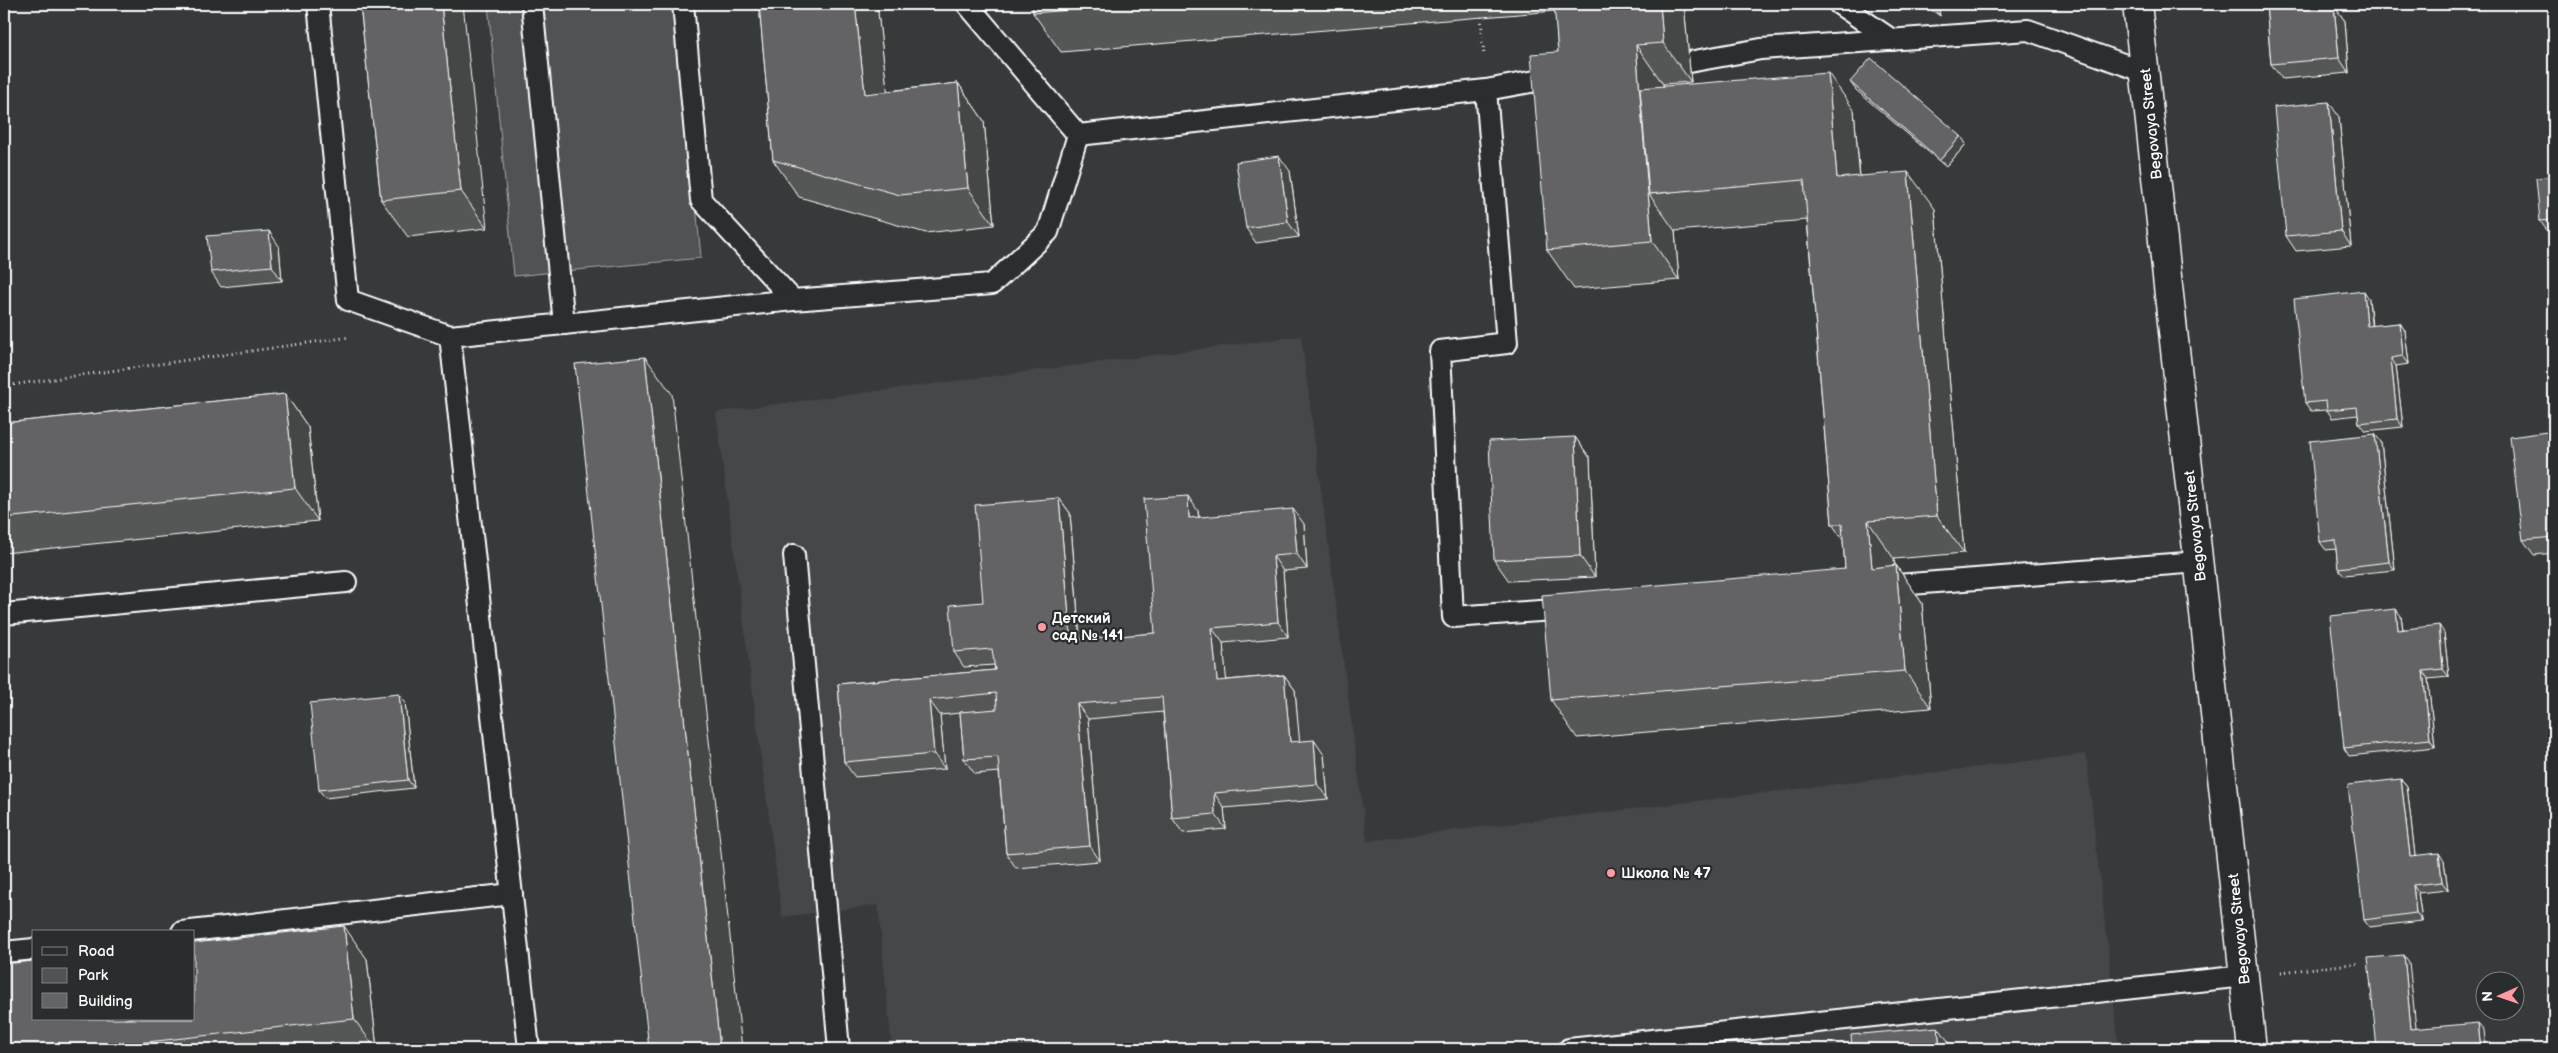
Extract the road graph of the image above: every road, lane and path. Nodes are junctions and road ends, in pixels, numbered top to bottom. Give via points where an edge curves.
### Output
1 (318, 4) edge
2 (532, 4) edge
3 (683, 4) edge
4 (966, 4) edge
5 (1839, 4) edge
6 (2137, 4) edge
7 (1481, 17) dead end
8 (1892, 40) junction
9 (1689, 62) dead end
10 (2145, 72) junction
11 (1574, 74) edge
12 (1486, 90) junction
13 (1078, 134) junction
14 (794, 300) junction
15 (564, 324) junction
16 (450, 336) junction
17 (356, 337) dead end
18 (4, 386) edge
19 (794, 555) dead end
20 (2199, 562) junction
21 (346, 582) dead end
22 (1896, 584) edge
23 (1592, 607) edge
24 (4, 614) edge
25 (512, 894) junction
26 (195, 931) edge
27 (32, 949) edge
28 (4, 952) edge
29 (2360, 963) dead end
30 (2244, 976) junction
31 (528, 1049) edge
32 (838, 1049) edge
33 (1569, 1049) edge
34 (2252, 1049) edge

1 - 16 lane via 348,300
2 - 15 lane
3 - 14 lane via 701,200
4 - 13 lane
5 - 8 lane
6 - 10 street, Begovaya Street
7 - 12 path
8 - 9 lane via 1761,49
8 - 10 lane via 2028,30
10 - 20 street, Begovaya Street
11 - 12 lane
12 - 13 lane
12 - 23 lane via 1507,343 1440,351 1452,617
13 - 14 lane via 1048,232 992,284
14 - 15 lane
15 - 16 lane
16 - 25 lane
17 - 18 path
19 - 32 lane
20 - 22 lane
20 - 30 street, Begovaya Street
21 - 24 lane
25 - 26 lane
25 - 31 lane
27 - 28 lane
29 - 30 path
30 - 33 lane
30 - 34 street, Begovaya Street

